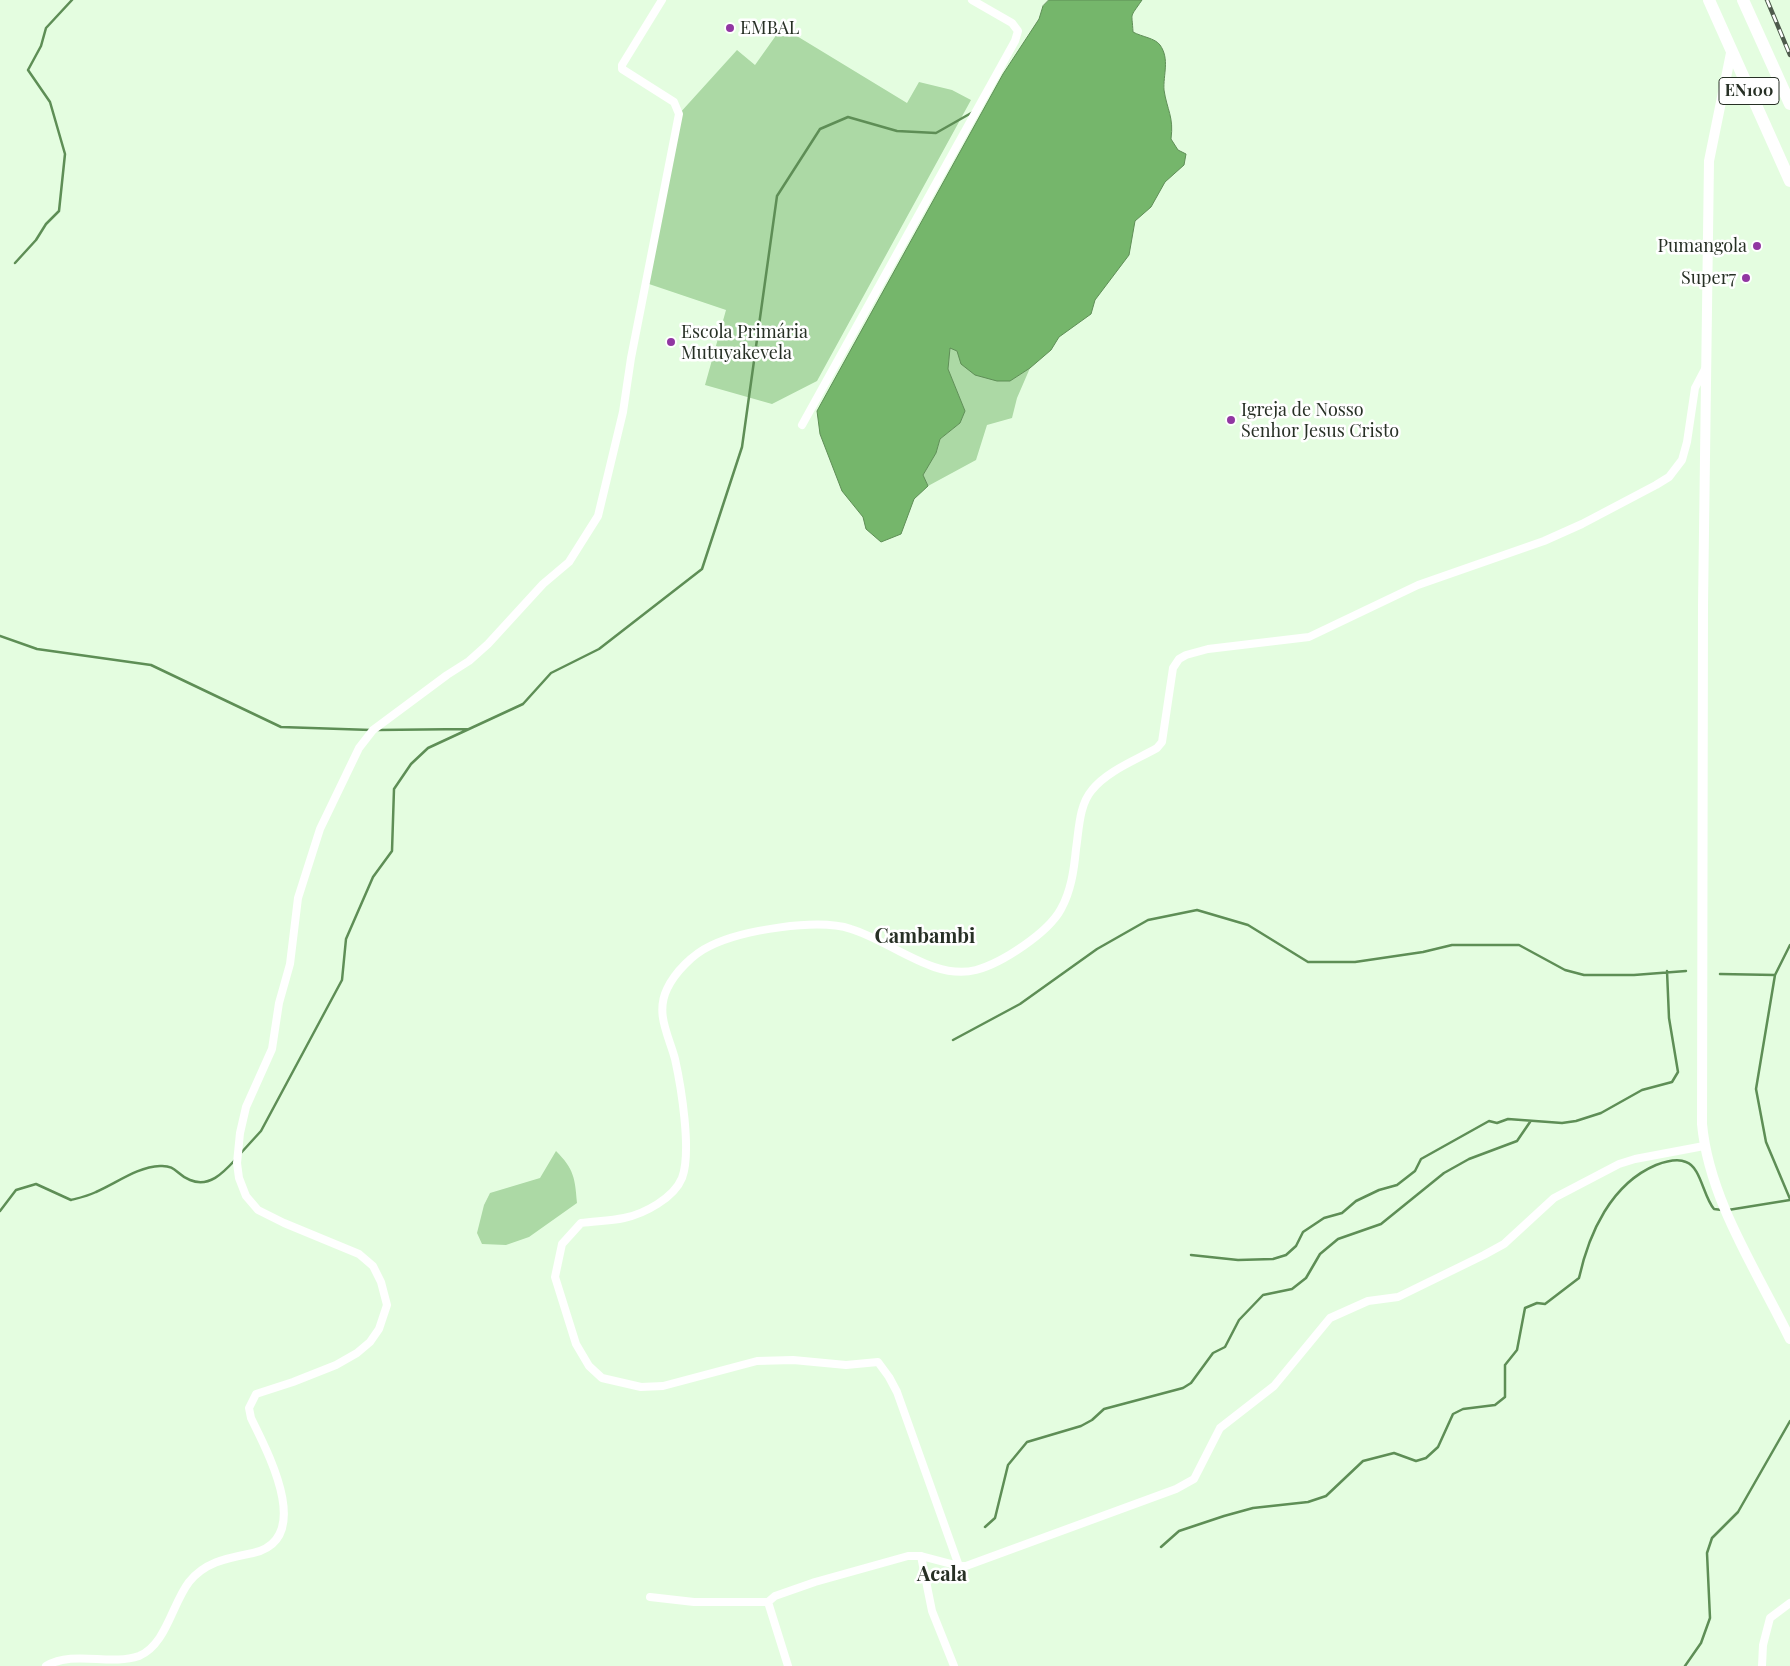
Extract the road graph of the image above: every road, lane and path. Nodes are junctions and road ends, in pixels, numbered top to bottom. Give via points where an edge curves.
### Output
1 (662, 0) edge
2 (972, 0) edge
3 (1709, 0) edge
4 (1743, 0) edge
5 (1731, 53) junction
6 (1790, 104) edge
7 (1790, 181) edge
8 (1705, 369) junction
9 (802, 425) dead end
10 (1704, 1146) junction
11 (1790, 1339) edge
12 (921, 1556) junction
13 (959, 1566) junction
14 (650, 1597) dead end
15 (768, 1602) junction
16 (1790, 1603) edge
17 (46, 1666) edge
18 (788, 1666) edge
19 (954, 1666) edge
20 (1762, 1666) edge

1 - 17 street via 622,69 674,102 680,114 623,412 598,516 569,562 543,584 488,644 380,724 359,748 320,829 298,898 290,964 279,1003 272,1049 246,1107 240,1133 239,1178 251,1204 284,1223 359,1254 373,1266 381,1282 386,1305 382,1321 370,1342 357,1353 328,1369 256,1394 252,1400 249,1408 252,1418 281,1487 285,1508 283,1523 272,1542 265,1549 213,1563 200,1572 189,1582 158,1640 144,1654 121,1660 70,1658
2 - 9 street via 1012,23 1018,31 1016,41
3 - 5 highway, EN100
4 - 6 highway, EN100
5 - 7 highway, EN100
5 - 8 street via 1709,161
8 - 10 street
8 - 13 street via 1695,388 1682,460 1669,477 1656,485 1544,542 1418,585 1309,637 1208,649 1179,659 1173,668 1162,742 1092,790 1082,813 1072,881 1061,910 1049,924 1003,959 974,970 948,971 934,968 876,937 850,928 808,924 748,934 710,946 691,959 666,991 662,1019 677,1070 684,1126 686,1157 681,1179 660,1202 626,1218 581,1223 562,1244 555,1277 581,1355 602,1378 641,1387 692,1380 757,1361 793,1360 846,1365 878,1362 897,1392
10 - 11 street via 1731,1226
10 - 13 street via 1619,1164 1554,1198 1511,1238 1484,1255 1398,1297 1368,1301 1330,1318 1274,1386 1220,1428 1194,1479
12 - 13 street
12 - 15 street via 908,1556 832,1576 774,1596
12 - 19 street via 932,1611
14 - 15 street via 694,1602
15 - 18 street
16 - 20 street via 1770,1618

